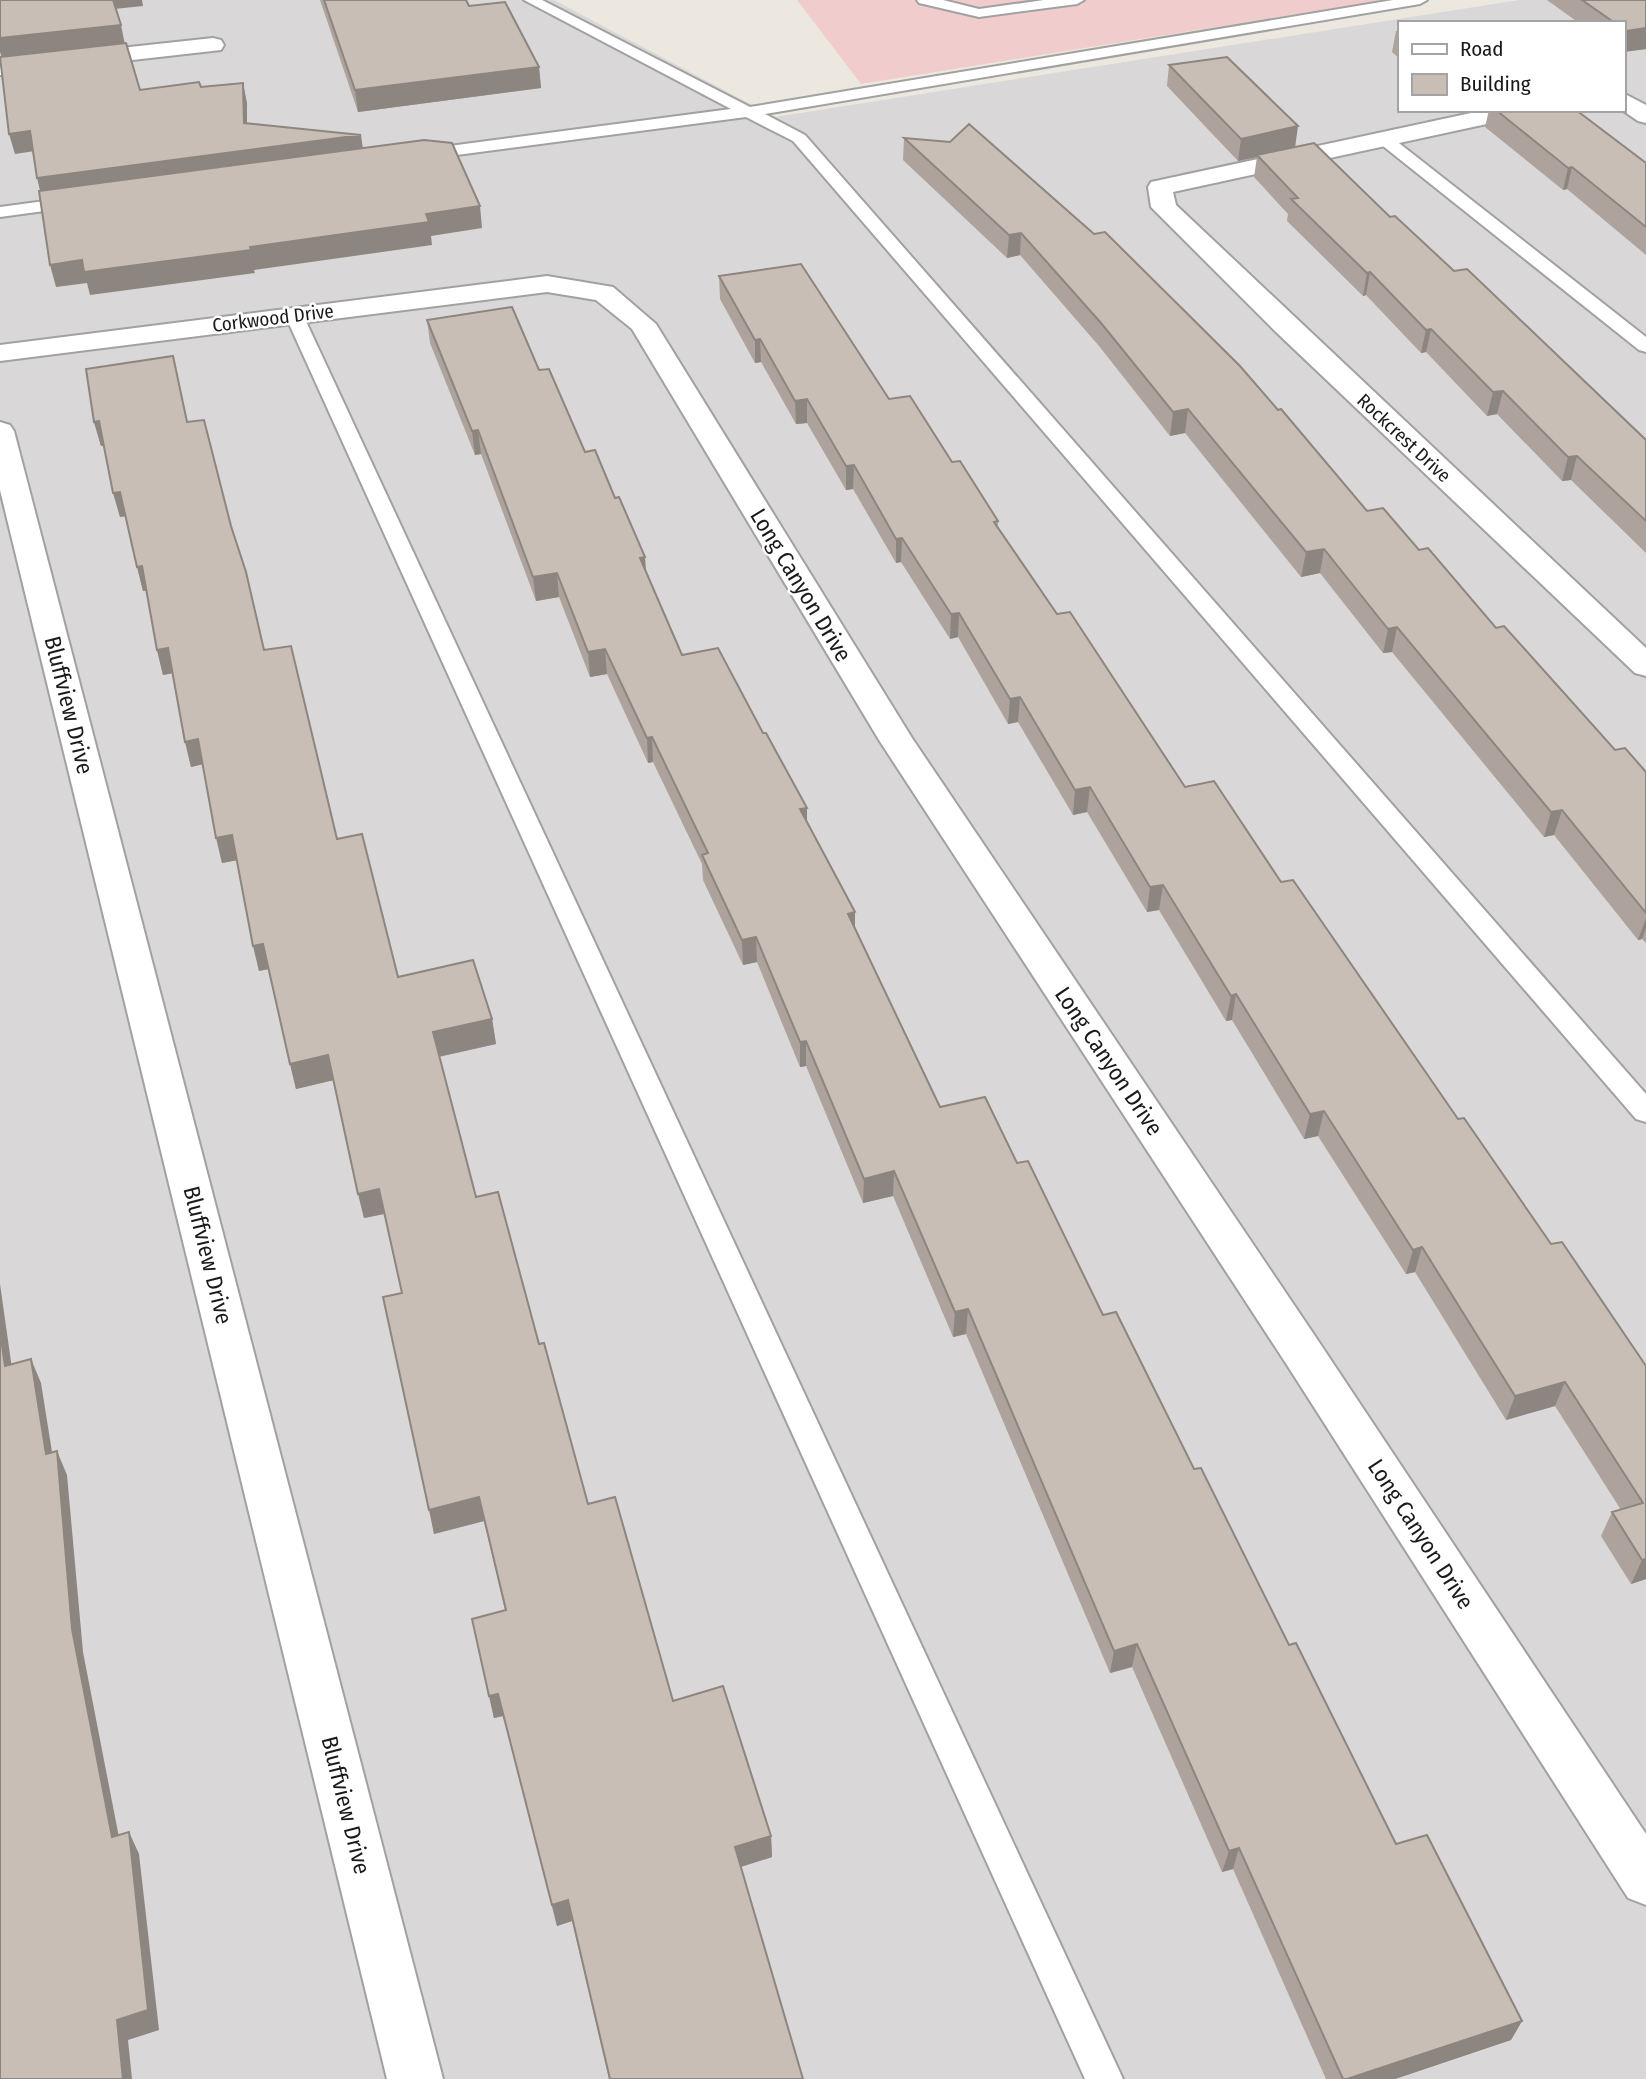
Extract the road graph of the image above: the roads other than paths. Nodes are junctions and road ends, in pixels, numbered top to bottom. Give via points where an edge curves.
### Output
1 (531, 0) edge
2 (924, 0) edge
3 (1077, 0) edge
4 (1420, 0) edge
5 (213, 45) dead end
6 (0, 68) edge
7 (1646, 84) edge
8 (1625, 88) edge
9 (1625, 101) edge
10 (746, 111) junction
11 (1510, 112) edge
12 (1646, 116) edge
13 (1384, 139) junction
14 (409, 156) edge
15 (95, 199) edge
16 (0, 212) edge
17 (547, 284) joint
18 (294, 315) junction
19 (1646, 346) edge
20 (0, 353) edge
21 (0, 431) edge
22 (1646, 666) edge
23 (1646, 1112) edge
24 (1646, 1880) edge
25 (415, 2079) edge
26 (1104, 2079) edge

1 - 10 lane
2 - 3 lane via 979,13
4 - 10 lane
5 - 6 street
7 - 8 street
9 - 12 street
10 - 14 lane
10 - 23 lane via 799,138
11 - 13 street
13 - 19 lane
13 - 22 street, Rockcrest Drive via 1160,187 1164,207
15 - 16 lane
17 - 18 street, Corkwood Drive
17 - 24 street, Long Canyon Drive via 604,293 643,324 896,740
18 - 20 street, Corkwood Drive
18 - 26 lane
21 - 25 street, Bluffview Drive

